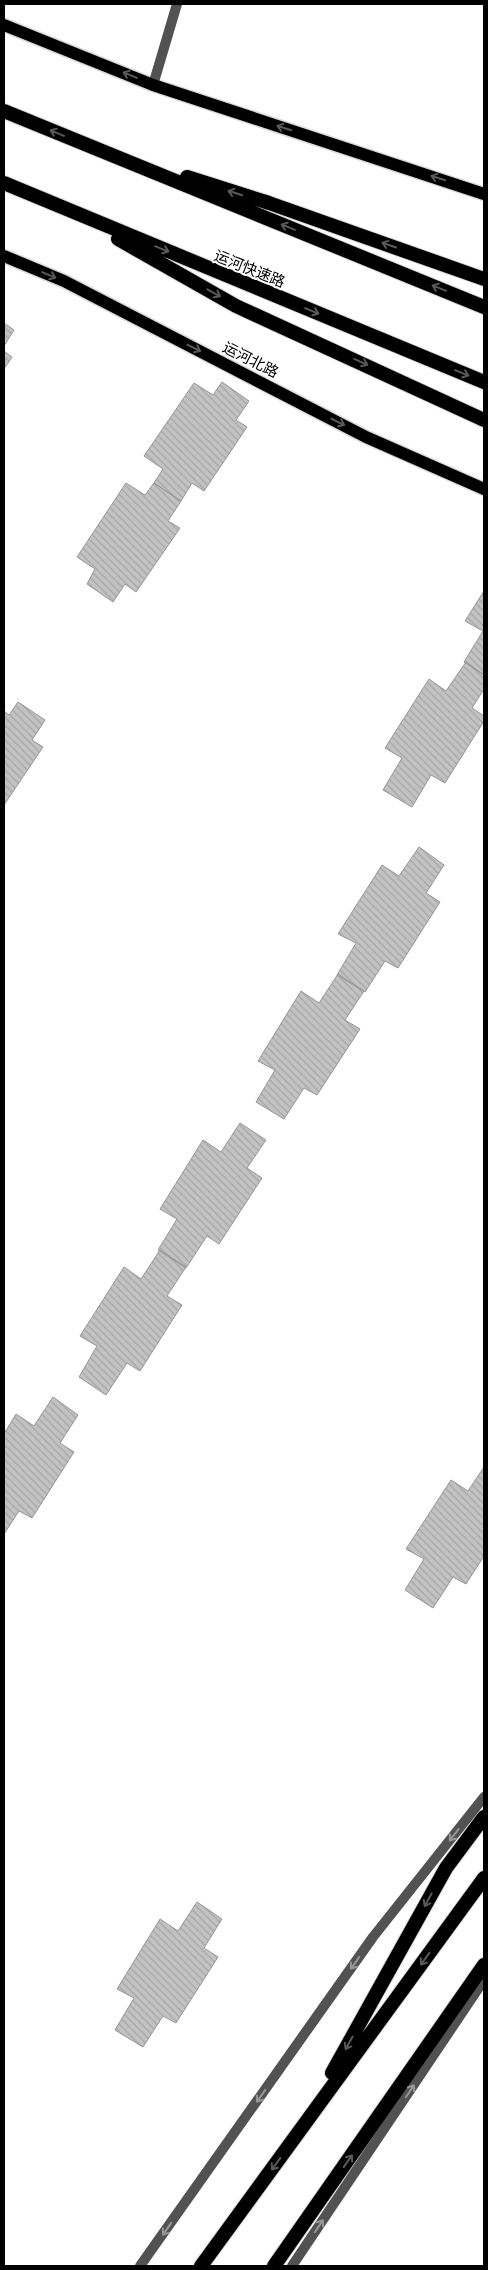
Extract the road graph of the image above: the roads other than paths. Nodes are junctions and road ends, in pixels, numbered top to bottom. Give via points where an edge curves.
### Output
1 (177, 4) edge
2 (4, 25) edge
3 (153, 85) junction
4 (4, 111) edge
5 (89, 146) junction
6 (4, 184) edge
7 (484, 194) edge
8 (65, 209) junction
9 (4, 256) edge
10 (484, 279) edge
11 (484, 307) edge
12 (484, 382) edge
13 (484, 420) edge
14 (484, 490) edge
15 (484, 1797) edge
16 (484, 1816) edge
17 (484, 1878) edge
18 (484, 1965) edge
19 (484, 1980) edge
20 (304, 2124) junction
21 (140, 2266) edge
22 (201, 2266) edge
23 (274, 2266) edge
24 (292, 2266) edge

1 - 3 street
3 -> 2 main road
7 -> 3 main road
5 -> 4 highway
10 -> 5 highway via 269,203
11 -> 5 highway
6 - 8 highway, 运河快速路
8 -> 12 highway, 运河快速路
8 -> 13 highway via 236,306
9 -> 14 main road, 运河北路 via 64,282 366,437
15 -> 21 street via 373,1937
16 -> 20 highway via 446,1868
17 -> 20 highway
23 -> 18 highway
24 -> 19 street
20 -> 22 highway

